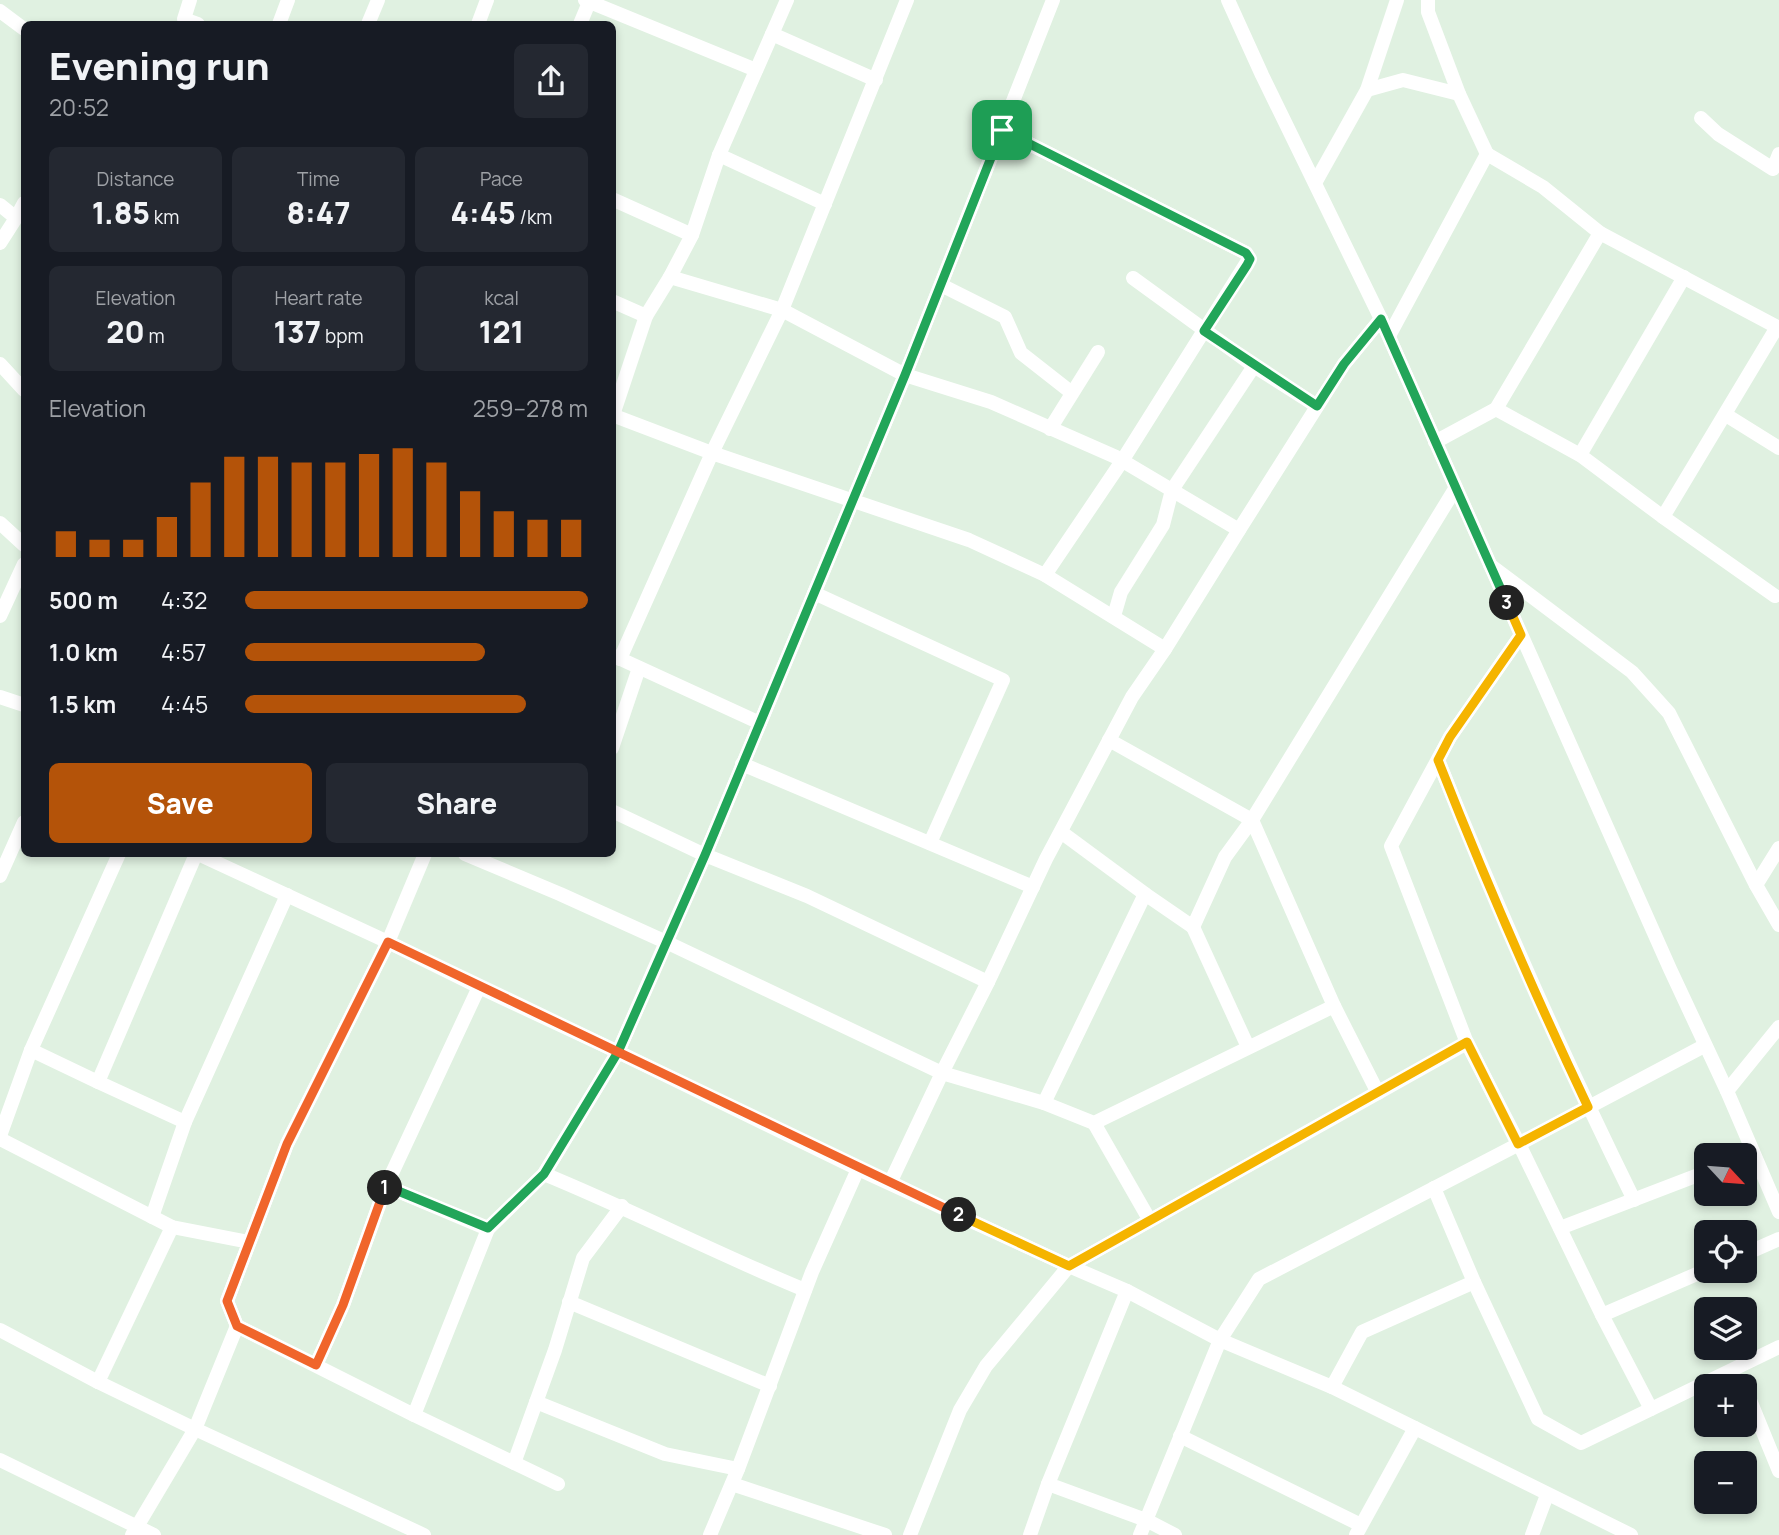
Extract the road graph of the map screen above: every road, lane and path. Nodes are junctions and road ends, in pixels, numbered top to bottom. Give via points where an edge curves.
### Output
1 (190, 0) edge
2 (288, 0) edge
3 (377, 0) edge
4 (487, 0) edge
5 (787, 0) edge
6 (907, 0) edge
7 (1053, 0) edge
8 (1228, 0) edge
9 (1398, 0) edge
10 (1428, 0) edge
11 (588, 1) edge
12 (0, 11) edge
13 (188, 21) edge
14 (280, 21) edge
15 (369, 21) edge
16 (479, 21) edge
17 (581, 21) edge
18 (21, 27) edge
19 (772, 34) junction
20 (756, 70) junction
21 (876, 80) junction
22 (1367, 90) junction
23 (1459, 94) junction
24 (1701, 118) dead end
25 (1002, 130) junction
26 (1779, 154) edge
27 (719, 155) junction
28 (1487, 155) junction
29 (1315, 183) junction
30 (616, 202) edge
31 (825, 204) junction
32 (0, 205) edge
33 (21, 209) edge
34 (16, 218) junction
35 (1600, 233) junction
36 (692, 235) junction
37 (0, 243) edge
38 (670, 277) junction
39 (1684, 277) junction
40 (1133, 278) dead end
41 (941, 285) junction
42 (616, 303) edge
43 (782, 310) junction
44 (646, 316) junction
45 (1381, 319) junction
46 (1778, 327) edge
47 (1204, 331) junction
48 (1389, 336) junction
49 (1098, 352) dead end
50 (0, 364) edge
51 (1254, 366) junction
52 (905, 375) junction
53 (21, 387) edge
54 (1072, 393) junction
55 (1317, 406) junction
56 (616, 407) edge
57 (1496, 409) junction
58 (1726, 415) junction
59 (616, 417) edge
60 (1050, 429) junction
61 (1435, 442) junction
62 (1779, 449) edge
63 (712, 453) junction
64 (1580, 455) junction
65 (1122, 461) junction
66 (1455, 489) junction
67 (1172, 491) junction
68 (853, 501) junction
69 (1663, 517) junction
70 (0, 523) edge
71 (1238, 530) junction
72 (21, 542) edge
73 (1489, 565) junction
74 (21, 570) edge
75 (1045, 575) junction
76 (814, 593) junction
77 (1775, 596) dead end
78 (0, 616) edge
79 (1114, 616) junction
80 (1521, 635) junction
81 (1165, 649) junction
82 (616, 657) edge
83 (639, 668) junction
84 (0, 697) edge
85 (21, 704) edge
86 (760, 723) junction
87 (616, 735) edge
88 (1109, 740) junction
89 (1438, 760) junction
90 (742, 764) junction
91 (616, 813) edge
92 (1252, 820) junction
93 (21, 829) edge
94 (1061, 832) junction
95 (930, 843) junction
96 (1779, 848) edge
97 (705, 855) junction
98 (118, 857) edge
99 (196, 857) edge
100 (204, 857) edge
101 (424, 857) edge
102 (472, 857) edge
103 (0, 876) edge
104 (1756, 885) junction
105 (1033, 887) junction
106 (1145, 894) junction
107 (287, 895) junction
108 (1779, 925) edge
109 (1193, 927) junction
110 (388, 942) junction
111 (666, 942) junction
112 (988, 982) junction
113 (479, 987) junction
114 (1334, 1006) junction
115 (1779, 1027) edge
116 (1467, 1042) junction
117 (1704, 1046) junction
118 (1248, 1047) junction
119 (31, 1050) junction
120 (618, 1052) junction
121 (942, 1073) junction
122 (98, 1082) junction
123 (1727, 1091) junction
124 (1378, 1093) junction
125 (1044, 1103) junction
126 (1588, 1107) junction
127 (185, 1122) junction
128 (1094, 1123) junction
129 (0, 1137) edge
130 (1745, 1143) edge
131 (1518, 1144) junction
132 (858, 1168) junction
133 (1757, 1171) edge
134 (544, 1174) junction
135 (1694, 1177) edge
136 (890, 1183) junction
137 (386, 1186) junction
138 (1434, 1188) junction
139 (1634, 1200) junction
140 (622, 1206) junction
141 (1779, 1213) edge
142 (152, 1217) junction
143 (1149, 1219) junction
144 (172, 1227) junction
145 (488, 1228) junction
146 (1560, 1228) junction
147 (1779, 1239) edge
148 (249, 1242) junction
149 (1757, 1249) edge
150 (1069, 1266) junction
151 (1694, 1275) edge
152 (1474, 1282) junction
153 (805, 1290) junction
154 (1127, 1290) junction
155 (569, 1302) junction
156 (1602, 1315) junction
157 (237, 1326) junction
158 (0, 1330) edge
159 (1220, 1340) junction
160 (1779, 1347) edge
161 (316, 1365) junction
162 (1737, 1368) junction
163 (1739, 1374) edge
164 (98, 1382) junction
165 (770, 1386) junction
166 (1332, 1387) junction
167 (536, 1402) junction
168 (1651, 1409) junction
169 (414, 1415) junction
170 (1757, 1418) edge
171 (1415, 1428) junction
172 (195, 1429) junction
173 (1180, 1436) junction
174 (0, 1460) edge
175 (514, 1463) junction
176 (738, 1469) junction
177 (1779, 1471) edge
178 (558, 1483) dead end
179 (732, 1484) junction
180 (1048, 1484) junction
181 (1547, 1494) junction
182 (1146, 1520) junction
183 (134, 1530) edge
184 (1358, 1530) edge
185 (154, 1535) edge
186 (424, 1535) edge
187 (710, 1535) edge
188 (885, 1535) edge
189 (910, 1535) edge
190 (1030, 1535) edge
191 (1140, 1535) edge
192 (1175, 1535) edge
193 (1532, 1535) edge
194 (1632, 1535) edge

1 - 13 street
2 - 14 street
3 - 15 street
4 - 16 street
5 - 19 street
6 - 21 street
7 - 25 street
8 - 29 street
9 - 22 street
10 - 23 street via 1428,12
11 - 17 street
11 - 20 street
12 - 18 street
19 - 20 street
19 - 21 street
20 - 27 street
21 - 31 street
22 - 23 street via 1403,80
22 - 29 street
23 - 28 street
24 - 26 street via 1773,169
25 - 41 street
25 - 47 street via 1246,253 1247,265
27 - 31 street
27 - 36 street
28 - 35 street via 1543,187
28 - 48 street
29 - 45 street
30 - 36 street
31 - 43 street
32 - 34 street
33 - 34 street
34 - 37 street
35 - 39 street
35 - 57 street
36 - 38 street
38 - 43 street
38 - 44 street
39 - 46 street
39 - 64 street
40 - 47 street
41 - 52 street
41 - 54 street via 1005,317 1021,353
42 - 44 street
43 - 52 street
43 - 63 street
44 - 56 street
45 - 48 street
45 - 55 street
46 - 58 street
47 - 51 street
47 - 65 street
48 - 61 street
49 - 54 street
50 - 53 street
51 - 55 street
51 - 67 street
52 - 60 street via 991,402
52 - 68 street
54 - 60 street
55 - 71 street
57 - 61 street
57 - 64 street
58 - 62 street
58 - 69 street
59 - 63 street
60 - 65 street
61 - 66 street
63 - 68 street
63 - 82 street
64 - 69 street
65 - 67 street
65 - 75 street
66 - 73 street
66 - 92 street
67 - 71 street
67 - 79 street via 1163,525 1121,592
68 - 75 street via 969,540
68 - 76 street
69 - 77 street
70 - 72 street
71 - 81 street
73 - 80 street
73 - 104 street via 1614,657 1651,691 1682,735
74 - 78 street
75 - 79 street
76 - 86 street
76 - 95 street via 1003,681
79 - 81 street
80 - 89 street
80 - 117 street
81 - 88 street
82 - 83 street
83 - 86 street
83 - 87 street
84 - 85 street
86 - 90 street
88 - 92 street
88 - 94 street
89 - 116 street via 1391,846
89 - 126 street via 1489,887
90 - 95 street
90 - 97 street
91 - 97 street
92 - 109 street via 1225,857
92 - 114 street
93 - 103 street
94 - 105 street
94 - 106 street
95 - 105 street
96 - 104 street
97 - 111 street
97 - 112 street via 807,896
98 - 119 street
99 - 122 street
100 - 107 street
101 - 110 street
102 - 111 street
104 - 108 street
105 - 112 street
106 - 109 street
106 - 125 street
107 - 110 street
107 - 127 street
109 - 118 street
110 - 113 street
110 - 148 street via 287,1144
111 - 120 street
111 - 121 street
112 - 121 street
113 - 120 street
113 - 137 street
114 - 118 street
114 - 124 street
115 - 123 street
116 - 124 street
116 - 131 street
117 - 123 street
117 - 126 street
118 - 128 street
119 - 122 street
119 - 129 street
120 - 132 street
120 - 134 street
121 - 125 street
121 - 136 street
122 - 127 street
123 - 130 street
124 - 143 street
125 - 128 street
126 - 131 street
126 - 139 street
127 - 142 street
128 - 143 street
129 - 142 street
131 - 138 street
131 - 146 street
132 - 136 street
132 - 153 street
133 - 141 street
134 - 140 street
134 - 145 street
135 - 139 street
136 - 150 street
137 - 145 street
137 - 161 street
138 - 152 street
138 - 159 street via 1259,1279
139 - 146 street
140 - 153 street
140 - 155 street via 583,1258
142 - 144 street
143 - 150 street
144 - 148 street
144 - 164 street
145 - 169 street
146 - 156 street
147 - 149 street
148 - 157 street via 227,1301
150 - 154 street
150 - 189 street via 986,1366 960,1410
151 - 156 street
152 - 166 street via 1362,1332
152 - 168 street via 1538,1419 1581,1443
153 - 165 street
154 - 159 street
154 - 180 street
155 - 165 street
155 - 167 street
156 - 168 street
157 - 161 street
157 - 172 street
158 - 164 street
159 - 166 street
159 - 173 street
160 - 162 street
161 - 169 street
162 - 163 street
162 - 168 street
164 - 172 street
165 - 176 street
166 - 171 street
167 - 175 street
167 - 176 street via 665,1454
169 - 175 street
170 - 177 street
171 - 181 street
171 - 184 street
172 - 183 street
172 - 186 street
173 - 182 street
173 - 184 street
174 - 183 street
175 - 178 street
176 - 179 street
179 - 187 street
179 - 188 street
180 - 182 street
180 - 190 street
181 - 193 street
181 - 194 street
182 - 191 street
182 - 192 street
183 - 185 street

